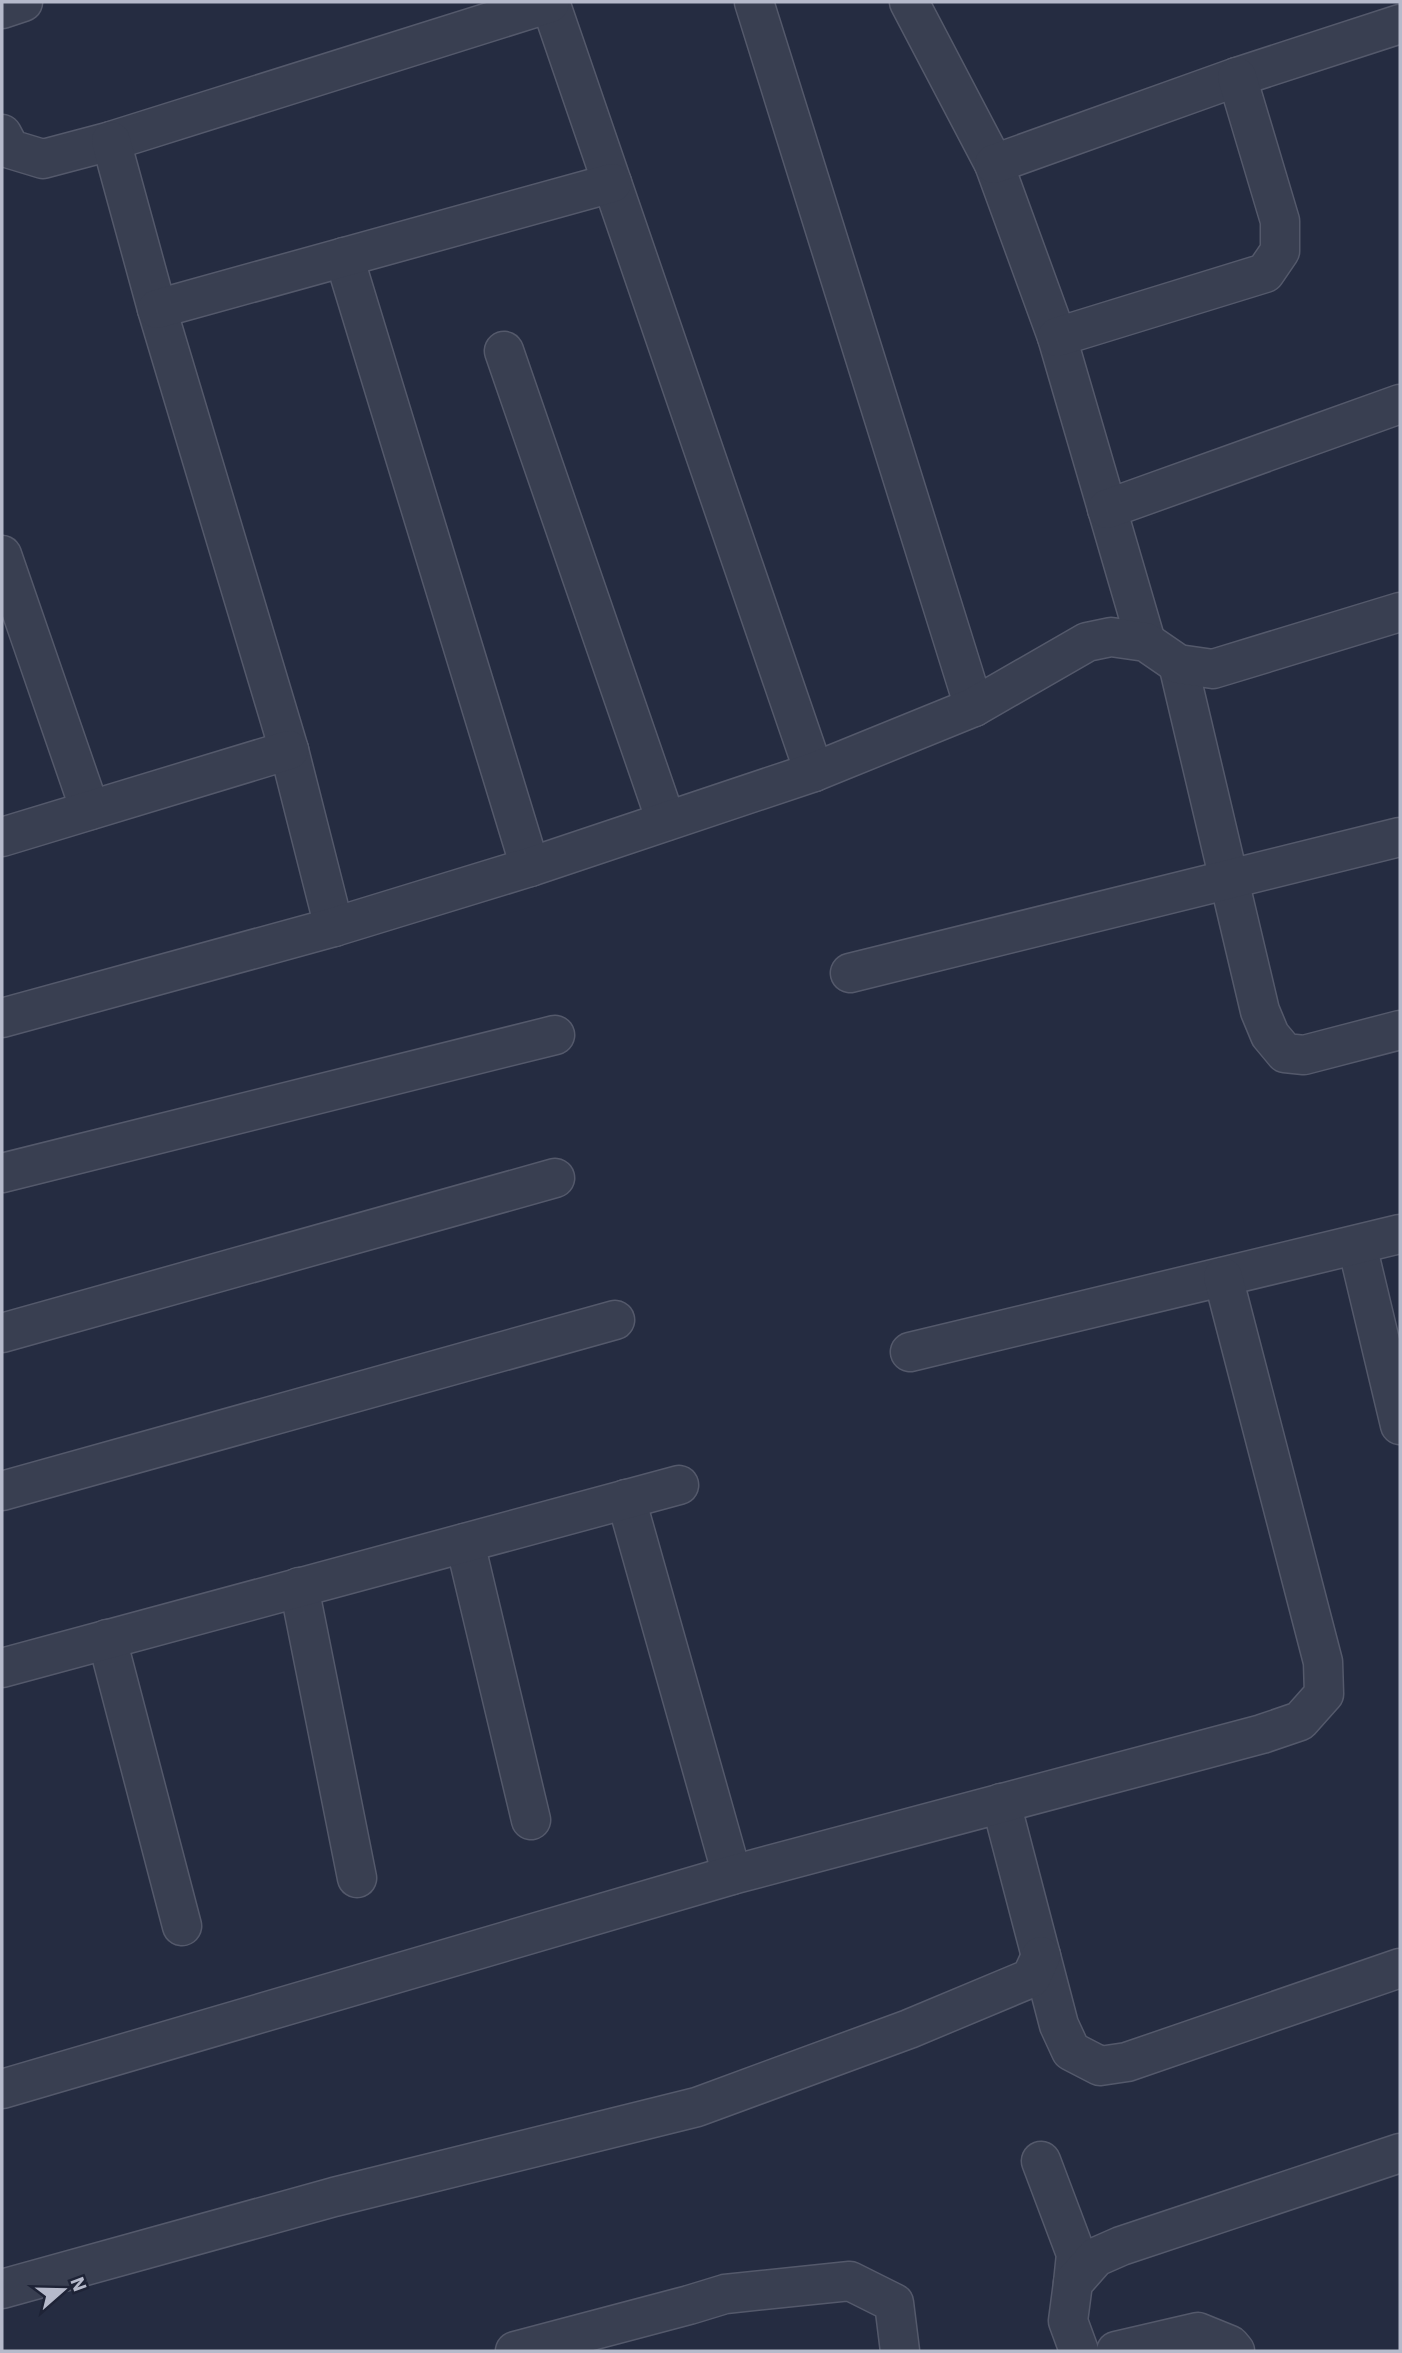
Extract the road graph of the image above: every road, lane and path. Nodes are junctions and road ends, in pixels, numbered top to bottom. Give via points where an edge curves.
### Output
1 (23, 2) edge
2 (754, 2) edge
3 (909, 2) edge
4 (550, 3) edge
5 (2, 9) edge
6 (1400, 24) edge
7 (1237, 77) junction
8 (2, 134) edge
9 (111, 141) junction
10 (994, 164) junction
11 (612, 183) junction
12 (344, 257) junction
13 (157, 309) junction
14 (1057, 337) junction
15 (504, 351) dead end
16 (1400, 404) edge
17 (1107, 509) junction
18 (2, 555) edge
19 (1400, 612) edge
20 (1146, 642) junction
21 (1178, 664) junction
22 (974, 707) junction
23 (289, 750) junction
24 (814, 772) junction
25 (90, 810) junction
26 (666, 821) junction
27 (2, 837) edge
28 (1400, 837) edge
29 (530, 867) junction
30 (1230, 879) junction
31 (334, 927) junction
32 (850, 972) dead end
33 (2, 1018) edge
34 (1400, 1030) edge
35 (555, 1035) dead end
36 (2, 1173) edge
37 (555, 1178) dead end
38 (1400, 1234) edge
39 (1357, 1245) junction
40 (1223, 1277) junction
41 (615, 1321) dead end
42 (2, 1333) edge
43 (910, 1352) dead end
44 (1400, 1425) edge
45 (679, 1485) dead end
46 (2, 1491) edge
47 (626, 1499) junction
48 (465, 1543) junction
49 (299, 1587) junction
50 (107, 1639) junction
51 (2, 1668) edge
52 (1001, 1803) junction
53 (531, 1820) dead end
54 (732, 1875) junction
55 (356, 1878) dead end
56 (182, 1926) dead end
57 (1041, 1956) junction
58 (1400, 1968) edge
59 (2, 2089) edge
60 (1400, 2153) edge
61 (1041, 2161) dead end
62 (1073, 2283) junction
63 (2, 2289) edge
64 (515, 2351) edge
65 (900, 2351) edge
66 (1079, 2351) edge
67 (1116, 2351) edge
68 (1235, 2351) edge

1 - 5 street
2 - 22 street
3 - 10 street
4 - 9 street
4 - 11 street
6 - 7 street
7 - 10 street
7 - 14 street via 1280,221 1280,251 1265,273
8 - 9 street via 10,149 43,159
9 - 13 street
10 - 14 street
11 - 12 street
11 - 24 street
12 - 13 street
12 - 29 street
13 - 23 street
14 - 17 street
15 - 26 street
16 - 17 street
17 - 20 street
18 - 25 street
19 - 21 street via 1213,669
20 - 21 street
20 - 22 street via 1111,638 1087,642
21 - 30 street
22 - 24 street
23 - 25 street
23 - 31 street
24 - 26 street
25 - 27 street
26 - 29 street
28 - 30 street
29 - 31 street
30 - 32 street
30 - 34 street via 1260,1011 1270,1035 1286,1053 1304,1055
31 - 33 street
35 - 36 street
37 - 42 street
38 - 39 street
39 - 40 street
39 - 44 street
40 - 43 street
40 - 52 street via 1322,1662 1324,1694 1300,1721 1262,1734
41 - 46 street
45 - 47 street
47 - 48 street
47 - 54 street
48 - 49 street
48 - 53 street
49 - 50 street
49 - 55 street
50 - 51 street
50 - 56 street
52 - 54 street
52 - 57 street
54 - 59 street
57 - 58 street via 1071,2052 1100,2066 1127,2062
57 - 63 street via 1031,1978 697,2108 334,2197
60 - 62 street via 1121,2246 1096,2257
61 - 62 street via 1076,2255
62 - 66 street via 1068,2321
64 - 65 street via 725,2294 850,2281 894,2303
67 - 68 street via 1198,2332

